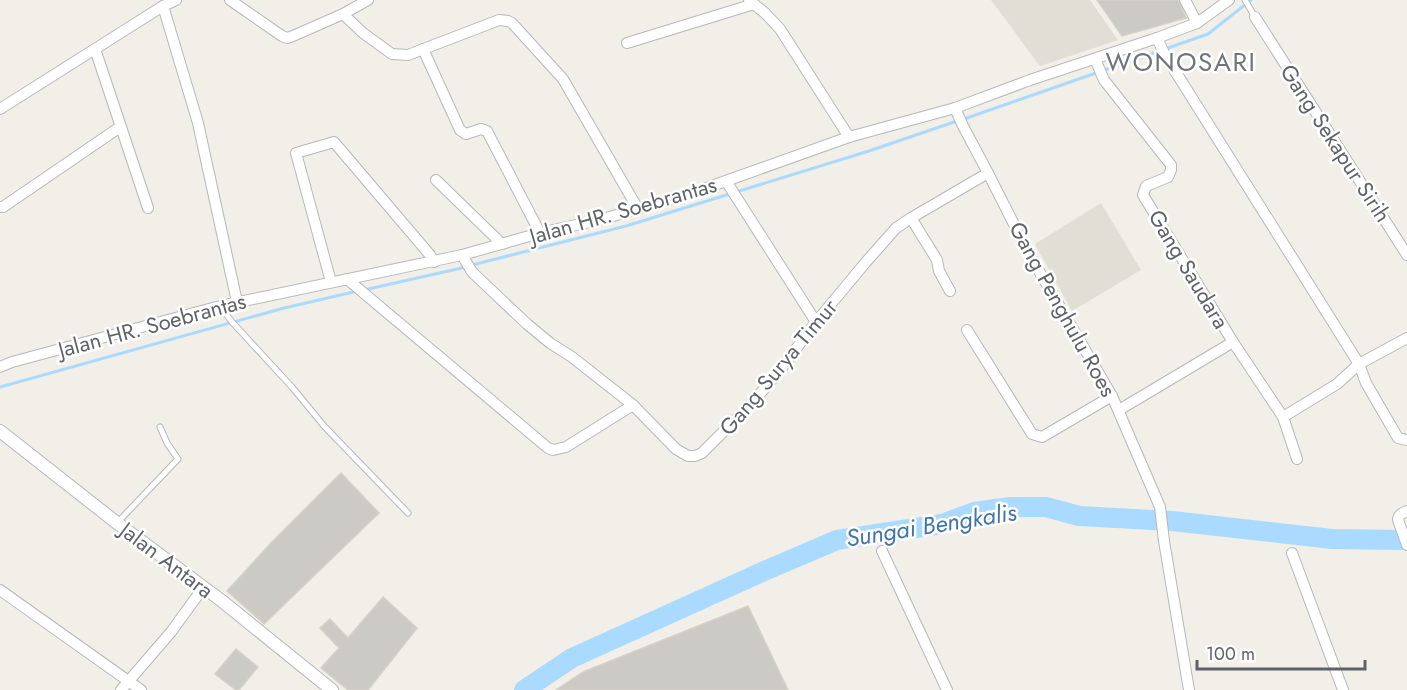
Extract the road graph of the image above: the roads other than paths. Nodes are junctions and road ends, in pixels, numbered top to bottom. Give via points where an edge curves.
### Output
1 (230, 0) edge
2 (368, 0) edge
3 (1185, 0) edge
4 (1229, 0) edge
5 (1245, 0) edge
6 (170, 2) edge
7 (751, 2) edge
8 (343, 14) junction
9 (1255, 17) joint
10 (1197, 23) junction
11 (627, 43) dead end
12 (1160, 46) junction
13 (95, 49) junction
14 (423, 49) junction
15 (1096, 64) junction
16 (0, 109) edge
17 (956, 111) junction
18 (120, 127) junction
19 (849, 137) junction
20 (988, 173) junction
21 (436, 180) dead end
22 (726, 181) junction
23 (0, 207) edge
24 (148, 208) dead end
25 (638, 209) junction
26 (911, 218) junction
27 (540, 233) junction
28 (502, 244) junction
29 (1407, 255) edge
30 (464, 258) junction
31 (434, 262) junction
32 (347, 279) junction
33 (332, 282) junction
34 (950, 291) dead end
35 (237, 302) junction
36 (222, 309) junction
37 (816, 322) junction
38 (967, 330) dead end
39 (1407, 338) edge
40 (1233, 342) junction
41 (1359, 364) junction
42 (0, 367) edge
43 (1112, 396) junction
44 (633, 405) junction
45 (1119, 410) junction
46 (1282, 417) junction
47 (160, 427) dead end
48 (0, 431) edge
49 (1407, 440) edge
50 (1297, 459) dead end
51 (1407, 511) edge
52 (408, 513) dead end
53 (117, 523) junction
54 (1407, 545) edge
55 (882, 551) dead end
56 (1292, 553) dead end
57 (203, 588) junction
58 (0, 590) edge
59 (128, 681) junction
60 (121, 690) edge
61 (141, 690) edge
62 (332, 690) edge
63 (947, 690) edge
64 (1189, 690) edge
65 (1343, 690) edge

1 - 8 street via 287,38
2 - 8 street
3 - 10 street
4 - 10 street, Jalan HR. Soebrantas
5 - 9 lane, Gang Sekapur Sirih
6 - 13 street
6 - 35 street
7 - 11 street
7 - 19 street via 780,29
8 - 14 street via 392,54 403,56
9 - 29 street, Gang Sekapur Sirih
10 - 12 street, Jalan HR. Soebrantas
12 - 15 street, Jalan HR. Soebrantas
12 - 41 street
13 - 16 street
13 - 18 street
14 - 25 street via 499,20 512,23 563,79
14 - 27 street via 460,130 466,134 487,131
15 - 17 street, Jalan HR. Soebrantas via 1030,80
15 - 40 street, Gang Saudara via 1104,80 1171,165 1168,177 1146,186 1143,195
17 - 19 street, Jalan HR. Soebrantas
17 - 20 street, Gang Penghulu Roes
18 - 23 street
18 - 24 street
19 - 22 street, Jalan HR. Soebrantas
20 - 26 street, Gang Surya Timur
20 - 43 street, Gang Penghulu Roes via 1029,254
21 - 28 street
22 - 25 street, Jalan HR. Soebrantas
22 - 37 street
25 - 27 street, Jalan HR. Soebrantas
26 - 34 street via 937,260
26 - 37 street, Gang Surya Timur via 896,228
27 - 28 street, Jalan HR. Soebrantas
28 - 30 street, Jalan HR. Soebrantas
30 - 31 street, Jalan HR. Soebrantas
30 - 44 street, Gang Surya Timur via 472,272 527,324
31 - 32 street, Jalan HR. Soebrantas
31 - 33 street via 334,142 296,153
32 - 33 street, Jalan HR. Soebrantas
32 - 44 street via 548,448 566,447
33 - 35 street, Jalan HR. Soebrantas
35 - 36 street, Jalan HR. Soebrantas
36 - 42 street, Jalan HR. Soebrantas
36 - 52 lane via 324,426
37 - 44 street, Gang Surya Timur via 782,369 702,453 688,456 682,452
38 - 43 street via 1035,436 1042,437
39 - 41 street
40 - 45 street, Gang Saudara
40 - 46 street
41 - 46 street via 1337,384
41 - 49 street via 1398,438
43 - 45 street, Gang Penghulu Roes
45 - 64 street, Gang Penghulu Roes via 1160,507
46 - 50 street
47 - 53 lane via 178,459
48 - 53 street, Jalan Antara
51 - 54 street via 1398,517
53 - 57 street, Jalan Antara
55 - 63 street
56 - 65 street
57 - 59 street
57 - 62 street, Jalan Antara
58 - 59 street
59 - 60 street
59 - 61 street

